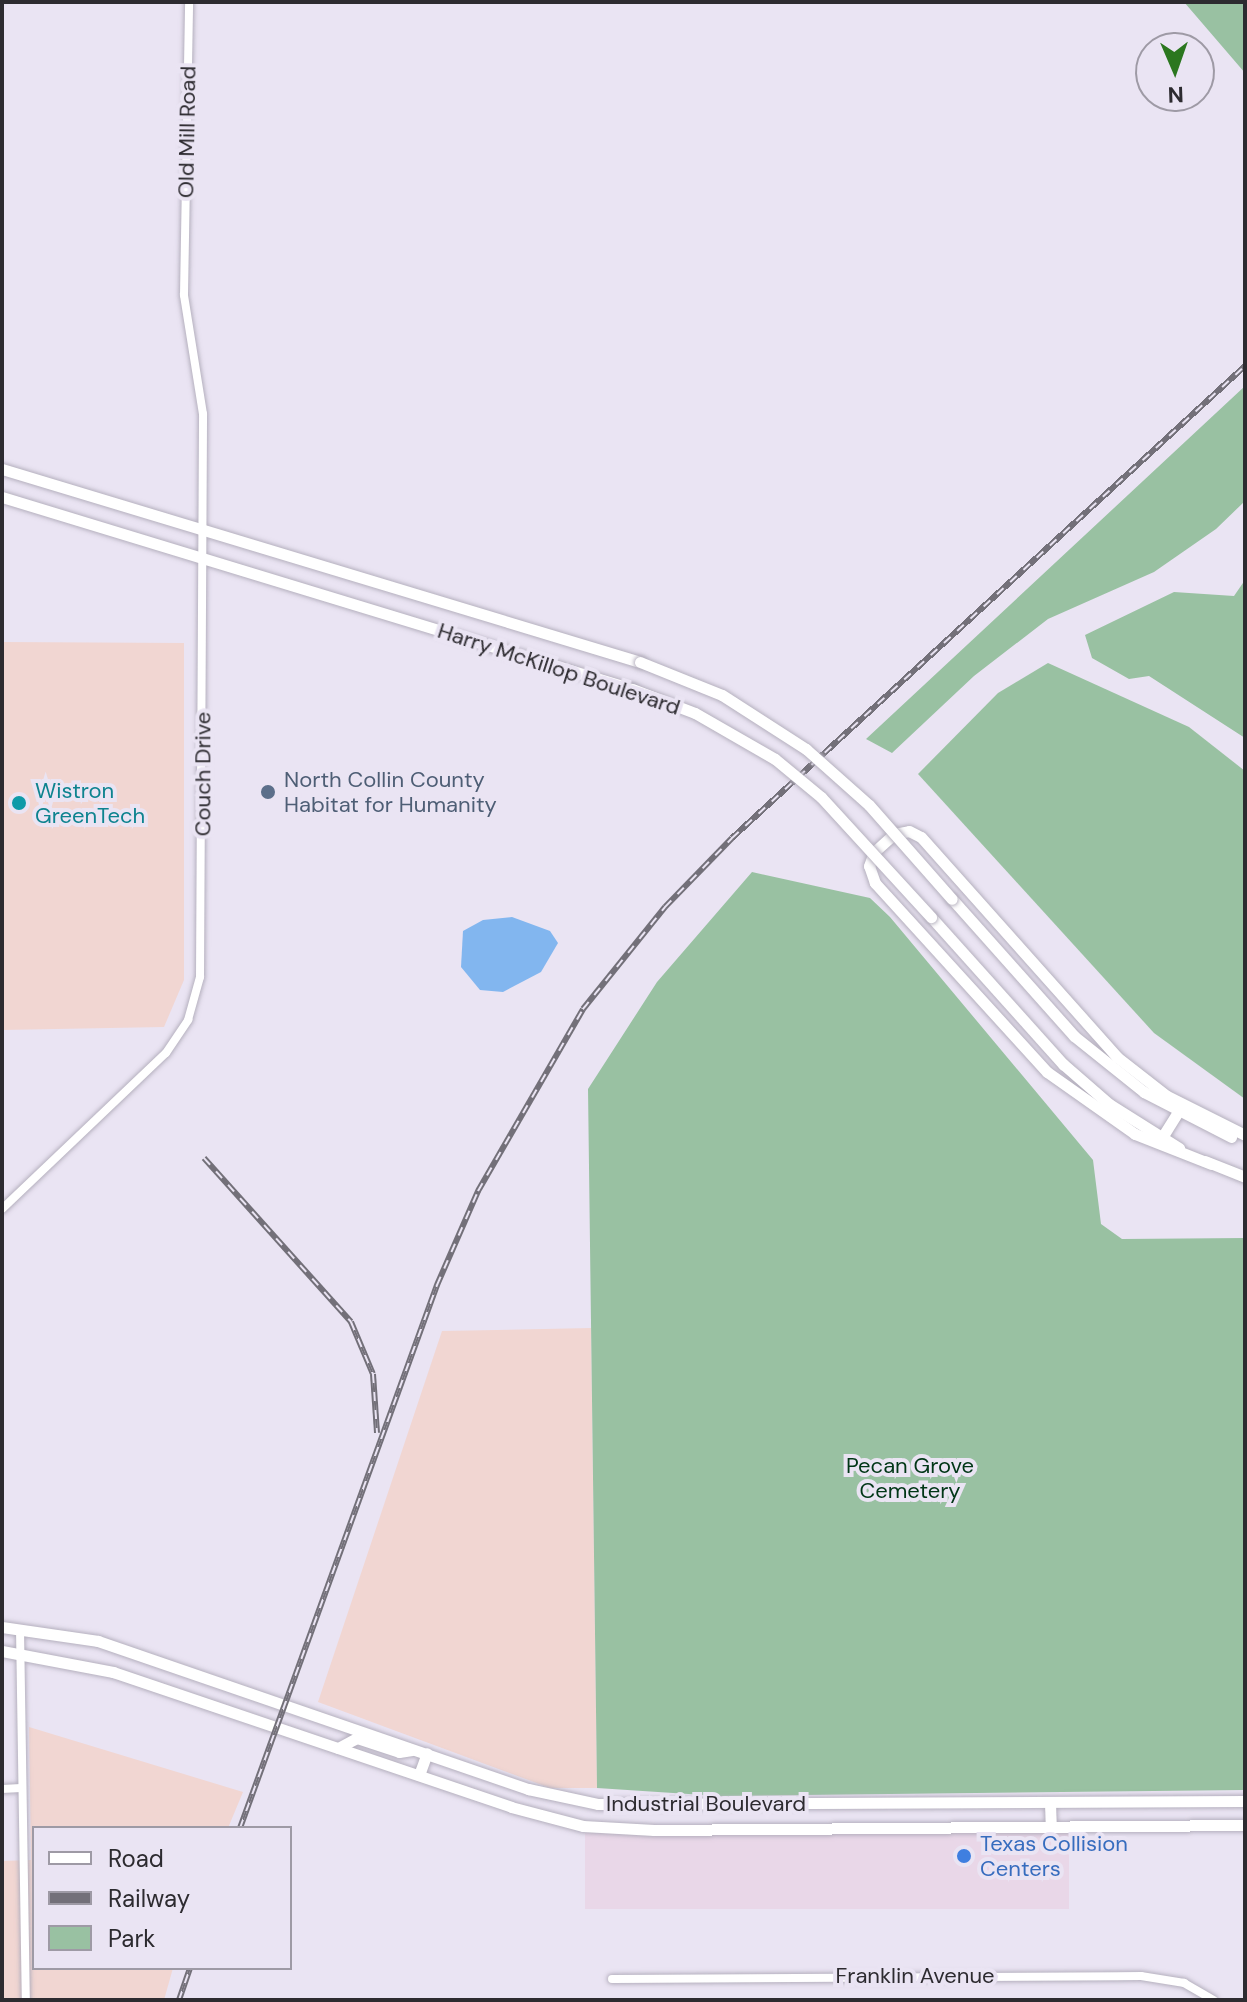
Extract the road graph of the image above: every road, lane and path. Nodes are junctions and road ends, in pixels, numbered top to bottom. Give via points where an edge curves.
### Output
1 (189, 2) edge
2 (184, 262) joint
3 (2, 469) edge
4 (2, 497) edge
5 (203, 529) junction
6 (203, 561) junction
7 (1178, 1112) junction
8 (1245, 1135) edge
9 (1161, 1139) junction
10 (1245, 1142) edge
11 (1211, 1164) junction
12 (1245, 1177) edge
13 (2, 1209) edge
14 (2, 1627) edge
15 (20, 1629) junction
16 (2, 1651) edge
17 (20, 1653) junction
18 (338, 1748) junction
19 (422, 1751) junction
20 (419, 1775) junction
21 (21, 1788) junction
22 (2, 1789) edge
23 (1245, 1801) edge
24 (1050, 1803) junction
25 (828, 1804) junction
26 (859, 1804) junction
27 (979, 1804) junction
28 (1245, 1825) edge
29 (859, 1826) junction
30 (829, 1827) junction
31 (980, 1827) junction
32 (1051, 1827) junction
33 (612, 1979) dead end
34 (26, 1999) edge
35 (1213, 2000) edge

1 - 2 street, Old Mill Road
2 - 5 street, Couch Drive via 184,295 202,397
3 - 5 main road, Harry McKillop Boulevard
4 - 6 main road, Harry McKillop Boulevard
5 - 6 street, Couch Drive
5 - 7 main road, Harry McKillop Boulevard, bridge via 640,662 707,687 784,732 869,805 1074,1036
6 - 9 main road, Harry McKillop Boulevard, bridge via 632,689 717,724 789,770 838,814 1046,1049 1109,1104
6 - 13 street, Couch Drive via 202,948 191,1012 166,1053
7 - 9 main road
7 - 10 main road, Harry McKillop Boulevard
8 - 11 main road via 1189,1109 1117,1057 921,837 909,831 894,834 874,852 869,866 875,883 1047,1072 1135,1134
9 - 11 main road, Harry McKillop Boulevard
11 - 12 main road, Harry McKillop Boulevard
14 - 15 main road, Industrial Boulevard
15 - 17 street
15 - 19 main road, Industrial Boulevard via 98,1641
16 - 17 main road, Industrial Boulevard
17 - 18 main road, Industrial Boulevard via 113,1672
17 - 21 street
18 - 19 main road via 357,1738 399,1752
18 - 20 main road, Industrial Boulevard
19 - 20 main road
19 - 25 main road, Industrial Boulevard via 542,1793 598,1804
20 - 30 main road, Industrial Boulevard via 531,1814 595,1827
21 - 22 street
21 - 34 street
23 - 24 main road, Industrial Boulevard
24 - 27 main road, Industrial Boulevard
24 - 32 main road
25 - 26 main road, Industrial Boulevard
25 - 30 main road
26 - 27 main road, Industrial Boulevard
26 - 29 main road
27 - 31 main road
28 - 32 main road, Industrial Boulevard
29 - 30 main road, Industrial Boulevard
29 - 31 main road, Industrial Boulevard
31 - 32 main road, Industrial Boulevard
33 - 35 street, Franklin Avenue via 1141,1976 1184,1983

